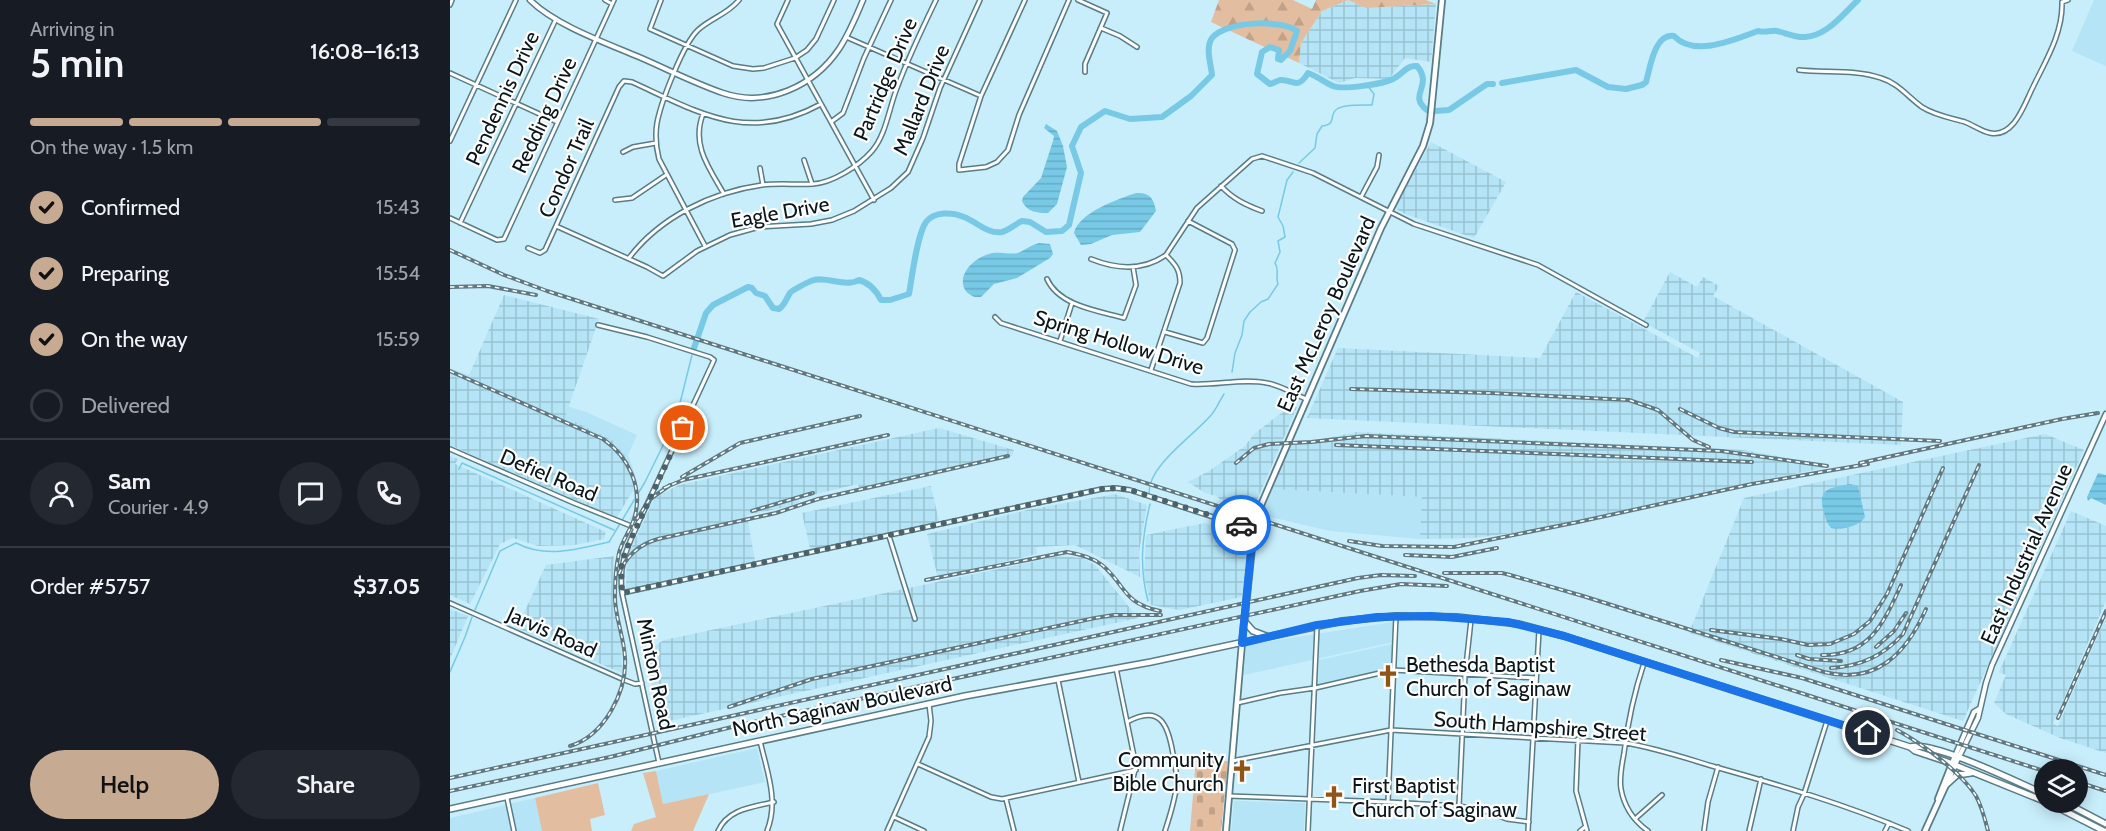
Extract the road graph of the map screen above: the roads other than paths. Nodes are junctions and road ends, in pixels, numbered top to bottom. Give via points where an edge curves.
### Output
1 (452, 0) edge
2 (516, 0) edge
3 (530, 0) edge
4 (605, 0) edge
5 (661, 0) edge
6 (738, 0) edge
7 (788, 0) edge
8 (834, 0) edge
9 (863, 0) edge
10 (891, 0) edge
11 (936, 0) edge
12 (980, 0) edge
13 (1025, 0) edge
14 (1069, 0) edge
15 (1078, 0) edge
16 (1442, 0) edge
17 (2068, 0) edge
18 (613, 2) edge
19 (450, 5) edge
20 (556, 19) junction
21 (1101, 28) junction
22 (846, 37) junction
23 (596, 38) junction
24 (687, 46) junction
25 (1137, 47) dead end
26 (869, 48) junction
27 (795, 58) junction
28 (907, 62) junction
29 (1799, 70) dead end
30 (1085, 72) dead end
31 (450, 73) edge
32 (675, 73) junction
33 (944, 79) junction
34 (808, 81) junction
35 (476, 85) junction
36 (981, 96) junction
37 (665, 97) junction
38 (516, 103) junction
39 (821, 104) junction
40 (703, 114) junction
41 (557, 122) junction
42 (831, 122) junction
43 (450, 141) edge
44 (656, 143) junction
45 (623, 152) dead end
46 (1379, 155) dead end
47 (804, 160) dead end
48 (855, 166) junction
49 (760, 168) dead end
50 (666, 175) junction
51 (812, 184) junction
52 (763, 185) junction
53 (1221, 186) junction
54 (724, 194) junction
55 (1362, 197) junction
56 (615, 200) dead end
57 (874, 200) junction
58 (685, 211) junction
59 (1262, 211) dead end
60 (1389, 211) junction
61 (450, 218) edge
62 (1188, 221) junction
63 (460, 223) junction
64 (556, 226) junction
65 (705, 246) junction
66 (528, 249) dead end
67 (1166, 255) junction
68 (629, 258) junction
69 (1091, 259) dead end
70 (1133, 267) junction
71 (1047, 279) dead end
72 (1072, 303) junction
73 (995, 317) dead end
74 (598, 325) dead end
75 (1646, 326) dead end
76 (1165, 332) junction
77 (1060, 341) junction
78 (1151, 370) junction
79 (1306, 399) junction
80 (2106, 414) edge
81 (450, 449) edge
82 (636, 528) junction
83 (1253, 530) junction
84 (889, 536) junction
85 (622, 593) junction
86 (450, 603) edge
87 (1396, 616) junction
88 (1472, 618) junction
89 (915, 619) dead end
90 (1245, 622) junction
91 (1317, 625) junction
92 (1539, 628) junction
93 (1267, 637) junction
94 (1242, 643) junction
95 (1644, 661) junction
96 (1116, 668) junction
97 (1393, 670) junction
98 (1465, 675) junction
99 (1536, 678) junction
100 (1057, 679) junction
101 (642, 683) junction
102 (1315, 688) junction
103 (1237, 703) junction
104 (929, 704) junction
105 (1827, 720) junction
106 (1127, 722) junction
107 (1391, 730) junction
108 (1462, 734) junction
109 (1533, 737) junction
110 (1578, 739) junction
111 (760, 741) junction
112 (1625, 743) junction
113 (1312, 747) junction
114 (1910, 747) junction
115 (1957, 757) junction
116 (1232, 761) junction
117 (659, 763) junction
118 (918, 764) junction
119 (1953, 765) junction
120 (1718, 767) junction
121 (1136, 770) junction
122 (1977, 774) junction
123 (1761, 779) junction
124 (1079, 783) junction
125 (1946, 785) junction
126 (2034, 790) edge
127 (1804, 794) junction
128 (1662, 795) dead end
129 (1229, 796) junction
130 (507, 797) junction
131 (2034, 797) edge
132 (1006, 799) junction
133 (1309, 800) junction
134 (774, 802) junction
135 (1388, 802) junction
136 (1937, 802) junction
137 (1459, 806) junction
138 (450, 809) edge
139 (2068, 813) edge
140 (2085, 813) edge
141 (894, 818) junction
142 (1635, 819) junction
143 (1529, 822) junction
144 (1889, 823) junction
145 (2106, 824) edge
146 (1586, 829) edge
147 (514, 831) edge
148 (718, 831) edge
149 (767, 831) edge
150 (887, 831) edge
151 (924, 831) edge
152 (1014, 831) edge
153 (1120, 831) edge
154 (1165, 831) edge
155 (1226, 831) edge
156 (1308, 831) edge
157 (1528, 831) edge
158 (1580, 831) edge
159 (1648, 831) edge
160 (1704, 831) edge
161 (1749, 831) edge
162 (1793, 831) edge
163 (1885, 831) edge
164 (1908, 831) edge
165 (1925, 831) edge
166 (2104, 831) edge

1 - 19 street
2 - 35 street
3 - 20 street
4 - 18 street
5 - 24 street via 650,29
6 - 24 street via 696,32
7 - 27 street via 777,24
8 - 27 street via 816,39
9 - 22 street
10 - 26 street
11 - 28 street, Partridge Drive
12 - 33 street, Mallard Drive
13 - 36 street
14 - 36 street via 1008,150 998,162 986,167 959,170
15 - 21 street via 1107,13
16 - 60 main road, East McLeroy Boulevard via 1428,133
17 - 29 street via 2062,2 2060,28 2042,70 2018,117 2004,133 1985,132 1926,110 1899,87 1877,76
18 - 23 street, Redding Drive
20 - 23 street
20 - 38 street, Pendennis Drive
21 - 25 street
21 - 30 street
22 - 26 street
22 - 34 street via 826,66
23 - 32 street
23 - 41 street, Redding Drive
24 - 27 street via 743,68 764,68
24 - 32 street
26 - 28 street
26 - 42 street via 843,113
27 - 34 street
28 - 33 street
28 - 48 street, Partridge Drive via 878,141
31 - 35 street
32 - 34 street via 724,94 748,98 779,94
32 - 37 street
33 - 36 street
33 - 57 street, Mallard Drive via 908,172
34 - 39 street
35 - 38 street
35 - 43 street
37 - 40 street
37 - 44 street via 657,122
37 - 64 street, Condor Trail via 624,81
38 - 41 street
38 - 63 street, Pendennis Drive
39 - 40 street via 798,116 764,123 738,123
39 - 42 street
40 - 54 street via 698,133 700,148
41 - 63 street, Redding Drive via 504,239
42 - 48 street
44 - 45 street
44 - 50 street
46 - 55 street
47 - 51 street
48 - 51 street, Partridge Drive
48 - 57 street
49 - 52 street
50 - 56 street via 632,198
50 - 58 street
51 - 52 street, Partridge Drive
52 - 54 street, Partridge Drive
53 - 55 street via 1252,159 1262,156 1313,173
53 - 59 street via 1229,195
53 - 62 street
54 - 58 street, Partridge Drive
55 - 60 street
57 - 65 street, Eagle Drive via 832,220 748,229
58 - 65 street
58 - 68 street, Partridge Drive via 652,234
60 - 75 street via 1425,229 1538,265
60 - 79 main road, East McLeroy Boulevard
61 - 63 street
62 - 67 street
62 - 76 street via 1232,244 1235,250 1207,338 1203,342
64 - 66 street, Condor Trail via 543,252
64 - 68 street
65 - 68 street, Eagle Drive via 663,276
67 - 70 street
67 - 76 street via 1177,266 1180,284
69 - 70 street
70 - 72 street via 1136,285 1124,318
71 - 72 street via 1056,294
72 - 77 street
73 - 77 street, Spring Hollow Drive via 1001,323
74 - 82 street, Minton Road via 714,359
76 - 78 street
77 - 78 street, Spring Hollow Drive
78 - 79 street, Spring Hollow Drive via 1191,384 1268,383
79 - 83 main road, East McLeroy Boulevard
80 - 115 street, East Industrial Avenue via 1992,665 1978,718
81 - 82 street, Defiel Road
82 - 85 street, Minton Road via 622,561
83 - 84 street via 1116,488
83 - 90 main road, East McLeroy Boulevard
84 - 85 street
84 - 89 street
85 - 101 street, Minton Road
86 - 101 street, Jarvis Road via 622,679
87 - 88 main road, North Saginaw Boulevard
87 - 91 main road, North Saginaw Boulevard
87 - 97 street
88 - 92 main road, North Saginaw Boulevard
88 - 98 street
90 - 93 main road
90 - 94 main road, East McLeroy Boulevard
91 - 93 main road, North Saginaw Boulevard
91 - 102 street
92 - 95 main road, North Saginaw Boulevard
92 - 99 street
93 - 94 main road, North Saginaw Boulevard
94 - 96 main road, North Saginaw Boulevard
94 - 103 main road, East McLeroy Boulevard
95 - 105 main road, North Saginaw Boulevard
95 - 112 street via 1630,707
96 - 100 main road, North Saginaw Boulevard
96 - 106 street
97 - 98 street
97 - 102 street
97 - 107 street
98 - 99 street
98 - 108 street
99 - 109 street
100 - 104 main road, North Saginaw Boulevard
100 - 124 street
101 - 117 street, Minton Road
102 - 103 street
102 - 113 street
103 - 116 main road, East McLeroy Boulevard
104 - 111 main road, North Saginaw Boulevard
104 - 118 street via 930,732
105 - 114 main road, North Saginaw Boulevard
105 - 127 street
106 - 121 street
106 - 154 street via 1153,714 1165,723 1177,781
107 - 108 street, South Hampshire Street
107 - 113 street, South Hampshire Street
107 - 135 street
108 - 109 street, South Hampshire Street
108 - 137 street
109 - 110 street, South Hampshire Street
109 - 143 street
110 - 112 street, South Hampshire Street
110 - 146 street via 1576,791
111 - 117 main road, North Saginaw Boulevard
111 - 134 street
112 - 120 street, South Hampshire Street
112 - 142 street via 1621,788
113 - 116 street, South Hampshire Street
113 - 133 street
114 - 115 main road via 1917,744
114 - 119 main road
115 - 119 main road
115 - 126 main road
116 - 129 main road, East McLeroy Boulevard
117 - 130 main road, North Saginaw Boulevard
118 - 132 street via 991,797
118 - 141 street
119 - 122 main road
119 - 125 main road
119 - 136 main road
120 - 123 street, South Hampshire Street
120 - 160 street via 1707,802
121 - 124 street
121 - 153 street
122 - 125 main road via 1960,774
122 - 131 main road
123 - 127 street, South Hampshire Street
123 - 161 street
124 - 132 street
125 - 136 main road
127 - 144 street, South Hampshire Street
127 - 162 street
128 - 142 street
129 - 133 street
129 - 155 main road, East McLeroy Boulevard
130 - 138 main road, North Saginaw Boulevard
130 - 147 street
132 - 152 street
133 - 135 street
133 - 156 street
134 - 148 street via 743,808 727,818
134 - 149 street
135 - 137 street
136 - 165 main road
137 - 143 street
139 - 166 main road
140 - 145 main road
141 - 150 street
141 - 151 street
142 - 159 street
143 - 157 street
144 - 163 street
144 - 164 street, South Hampshire Street
146 - 158 street

